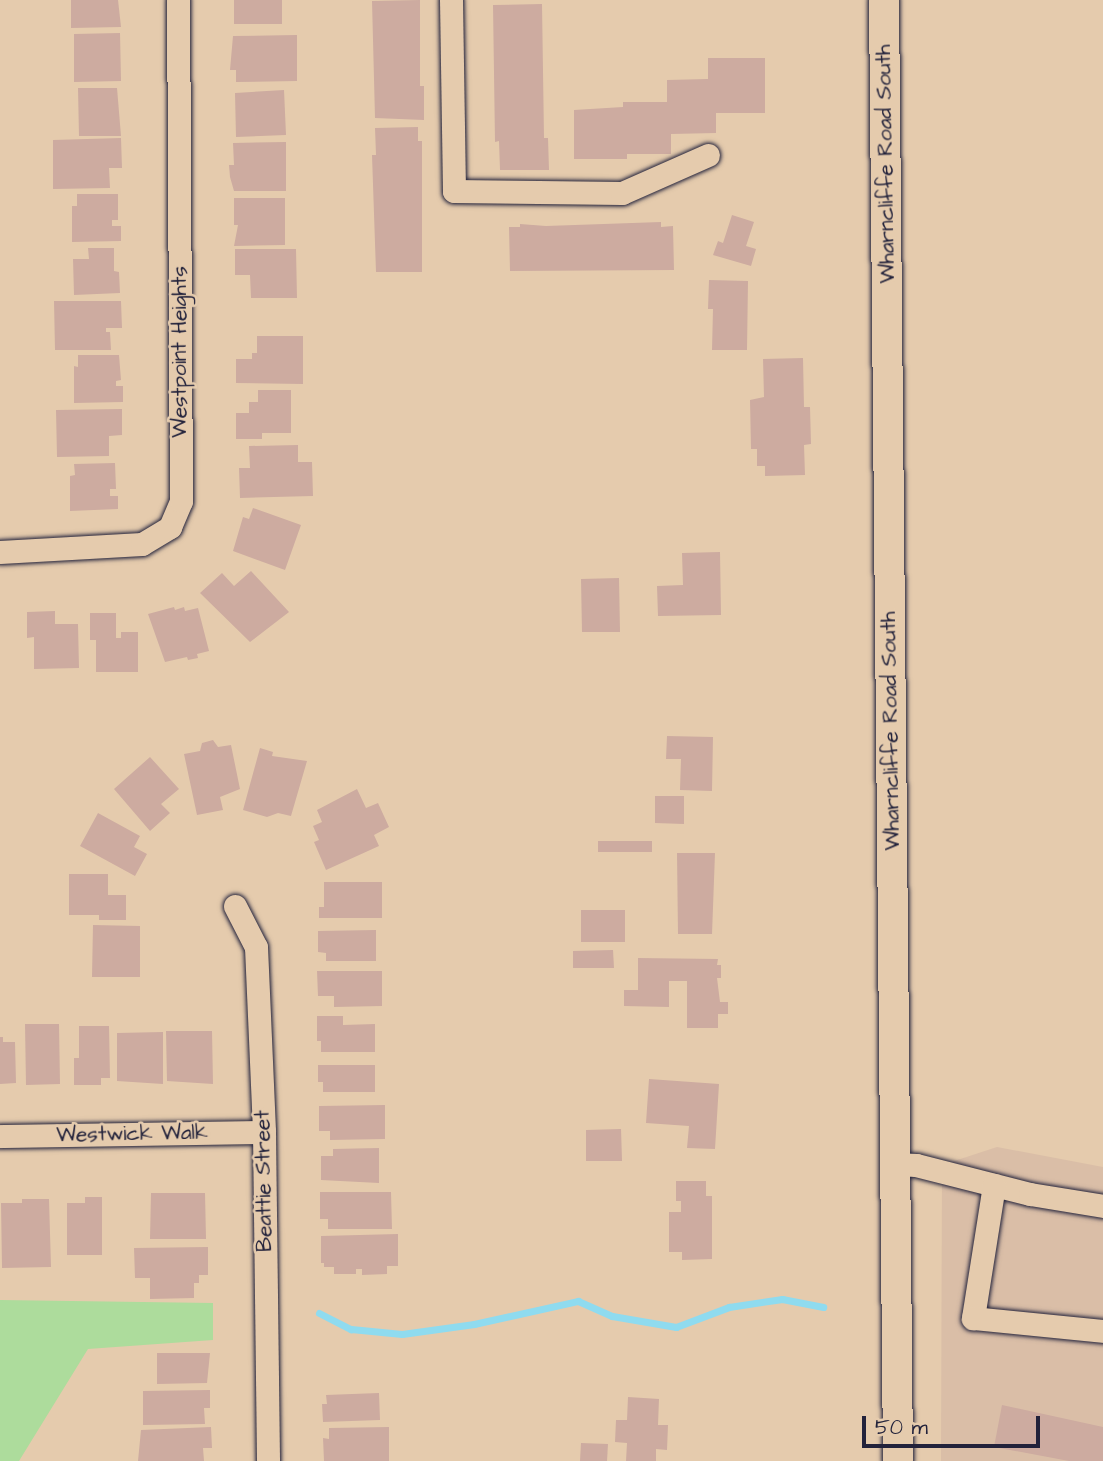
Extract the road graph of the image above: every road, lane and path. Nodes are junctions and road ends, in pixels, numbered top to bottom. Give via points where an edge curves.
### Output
1 (178, 0) edge
2 (451, 0) edge
3 (884, 0) edge
4 (708, 155) dead end
5 (0, 552) edge
6 (235, 906) dead end
7 (264, 1132) junction
8 (0, 1136) edge
9 (895, 1164) junction
10 (994, 1185) junction
11 (1103, 1206) edge
12 (1103, 1331) edge
13 (268, 1461) edge
14 (898, 1461) edge

1 - 5 street, Westpoint Heights via 181,501 170,527 142,544
2 - 4 street via 454,191 622,193
3 - 9 main road, Wharncliffe Road South
6 - 7 street, Beattie Street via 256,947
7 - 8 street, Westwick Walk
7 - 13 street, Beattie Street
9 - 10 street
9 - 14 main road, Wharncliffe Road South
10 - 11 street
10 - 12 street via 973,1318

